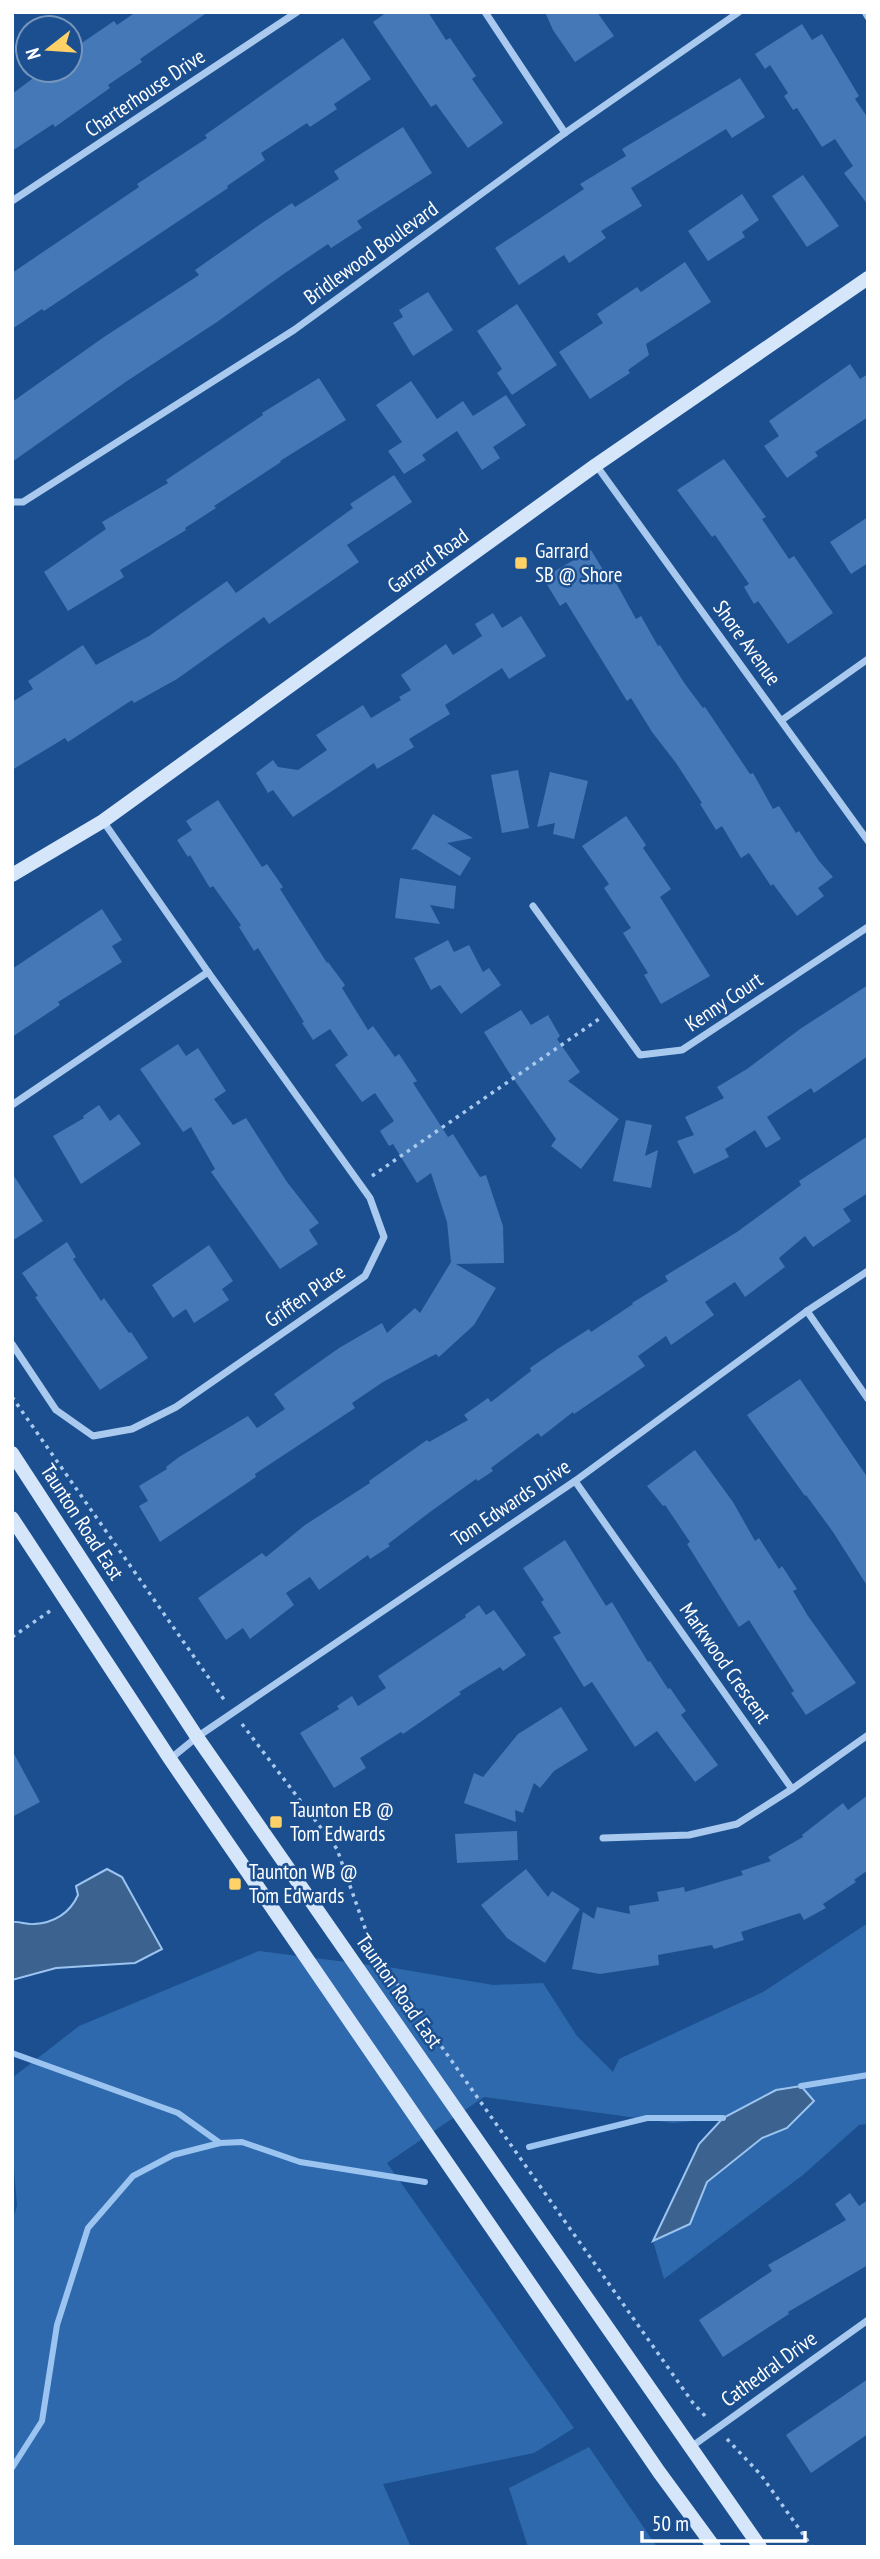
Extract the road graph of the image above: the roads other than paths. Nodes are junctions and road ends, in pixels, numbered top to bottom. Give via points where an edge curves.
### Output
1 (297, 12) edge
2 (485, 12) edge
3 (739, 12) edge
4 (565, 133) junction
5 (12, 201) edge
6 (868, 278) edge
7 (596, 466) junction
8 (12, 502) edge
9 (868, 659) edge
10 (782, 720) junction
11 (103, 821) junction
12 (868, 841) edge
13 (12, 875) edge
14 (533, 906) dead end
15 (868, 927) edge
16 (208, 972) junction
17 (12, 1105) edge
18 (868, 1271) edge
19 (807, 1311) junction
20 (12, 1344) edge
21 (868, 1399) edge
22 (12, 1453) edge
23 (575, 1480) junction
24 (12, 1518) edge
25 (868, 1735) edge
26 (197, 1737) junction
27 (170, 1759) junction
28 (792, 1789) junction
29 (603, 1838) dead end
30 (868, 2320) edge
31 (691, 2447) junction
32 (714, 2547) edge
33 (760, 2547) edge

1 - 5 street, Charterhouse Drive
2 - 4 street
3 - 4 street, Bridlewood Boulevard
4 - 8 street, Bridlewood Boulevard via 295,330 23,502
6 - 7 main road, Garrard Road
7 - 10 street, Shore Avenue
7 - 11 main road, Garrard Road
9 - 10 street
10 - 12 street, Shore Avenue
11 - 13 main road, Garrard Road
11 - 16 street, Griffen Place
14 - 15 street, Kenny Court via 640,1055 682,1051
16 - 17 street
16 - 20 street, Griffen Place via 370,1198 384,1237 365,1276 176,1407 132,1429 93,1436 56,1409
18 - 19 street, Tom Edwards Drive
19 - 21 street
19 - 23 street, Tom Edwards Drive
22 - 26 main road, Taunton Road East
23 - 26 street, Tom Edwards Drive
23 - 28 street, Markwood Crescent
24 - 27 main road
25 - 28 street
26 - 27 street, Tom Edwards Drive
26 - 31 main road, Taunton Road East
27 - 32 main road
28 - 29 street via 737,1824 689,1835
30 - 31 street, Cathedral Drive
31 - 33 main road, Taunton Road East

